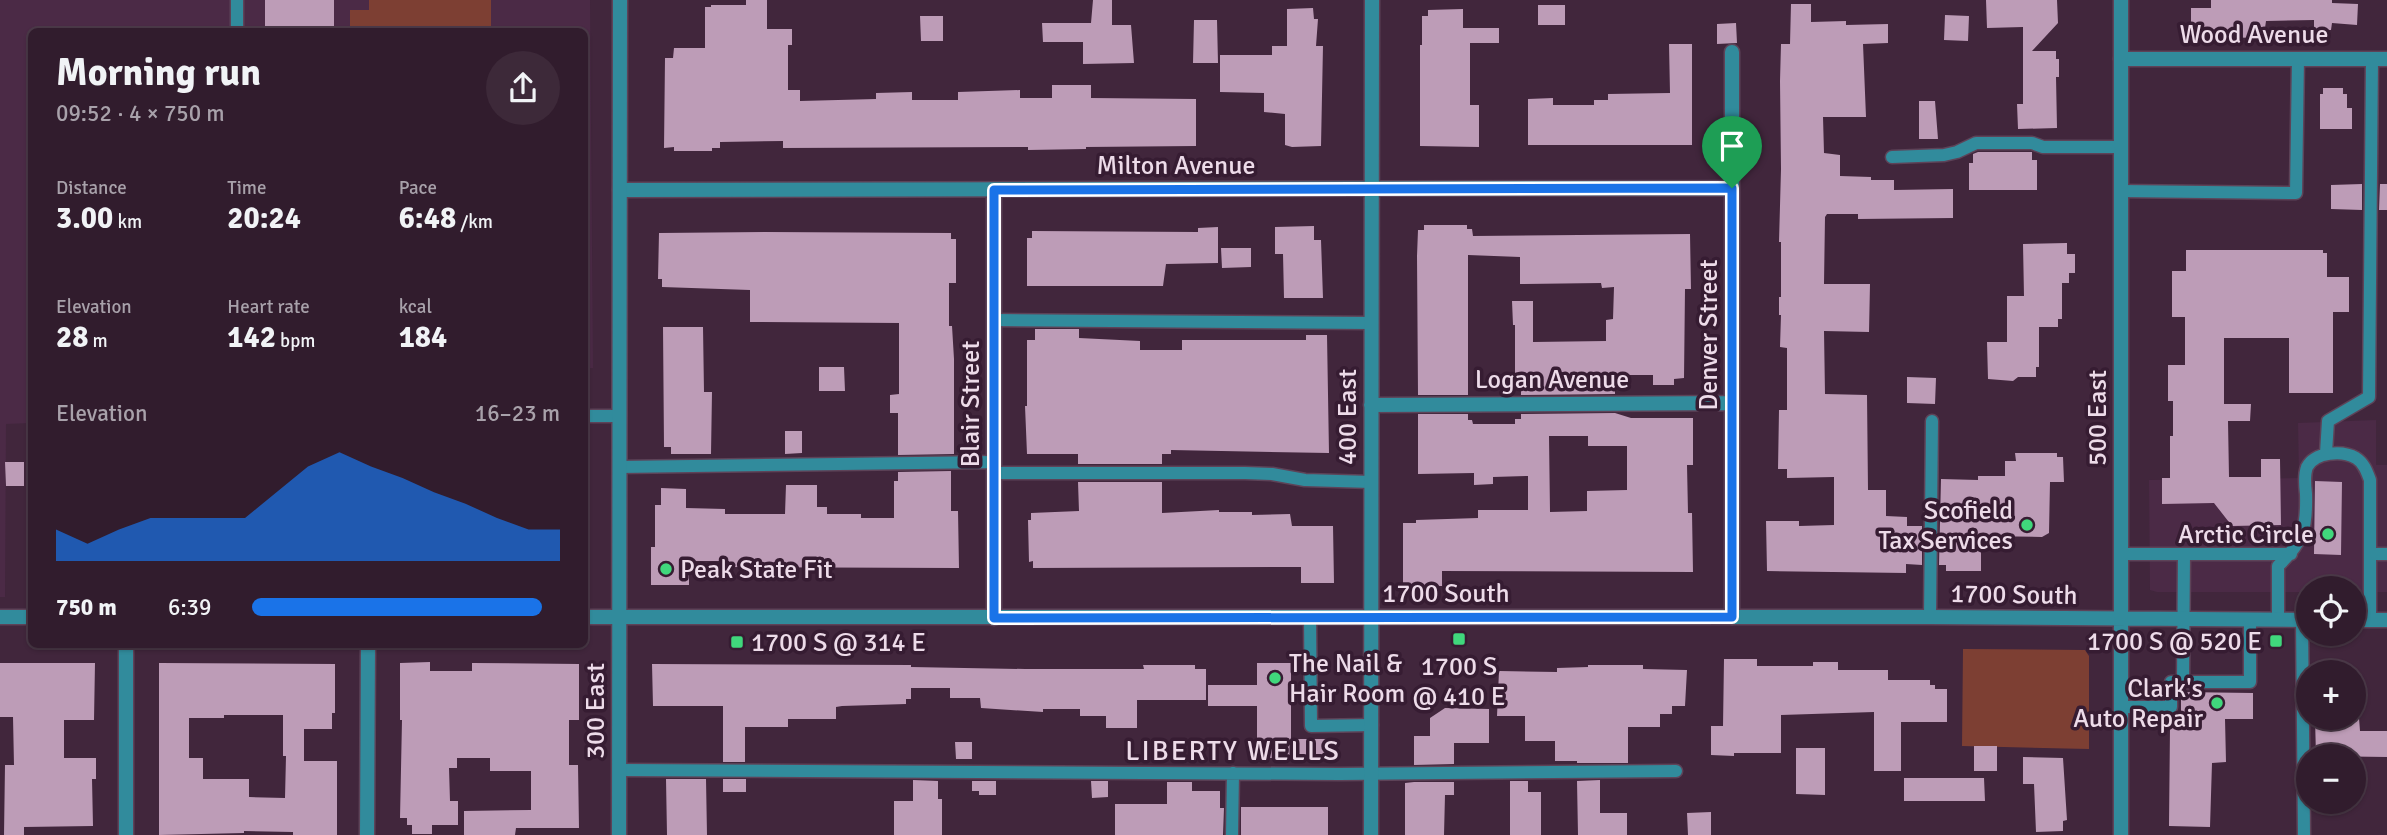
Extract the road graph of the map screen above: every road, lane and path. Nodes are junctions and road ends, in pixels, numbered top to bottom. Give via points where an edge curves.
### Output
1 (237, 0) edge
2 (620, 0) edge
3 (1372, 0) edge
4 (2121, 0) edge
5 (237, 28) edge
6 (1732, 52) dead end
7 (2121, 59) junction
8 (2298, 59) junction
9 (2380, 59) edge
10 (2121, 147) junction
11 (1892, 157) dead end
12 (1732, 188) junction
13 (1372, 189) junction
14 (620, 190) junction
15 (994, 190) junction
16 (2121, 191) junction
17 (994, 320) junction
18 (1372, 323) junction
19 (1732, 403) junction
20 (1371, 405) junction
21 (588, 415) edge
22 (619, 416) junction
23 (1932, 421) dead end
24 (2326, 453) junction
25 (619, 467) junction
26 (994, 468) junction
27 (1371, 482) junction
28 (2122, 554) junction
29 (2184, 554) junction
30 (2291, 554) junction
31 (2370, 554) junction
32 (2387, 554) edge
33 (0, 617) edge
34 (28, 617) edge
35 (588, 617) edge
36 (1310, 617) junction
37 (1371, 617) junction
38 (1732, 617) junction
39 (1930, 617) junction
40 (619, 618) junction
41 (994, 618) junction
42 (2122, 620) junction
43 (2183, 620) junction
44 (2249, 620) junction
45 (2278, 620) junction
46 (2296, 620) edge
47 (2366, 620) edge
48 (2370, 620) junction
49 (2387, 620) edge
50 (2305, 646) edge
51 (127, 648) edge
52 (369, 648) edge
53 (2183, 682) junction
54 (2122, 707) junction
55 (1372, 726) junction
56 (619, 770) junction
57 (1676, 771) dead end
58 (1233, 773) junction
59 (1371, 774) junction
60 (125, 835) edge
61 (367, 835) edge
62 (619, 835) edge
63 (1231, 835) edge
64 (1371, 835) edge
65 (2121, 835) edge
66 (2304, 835) edge

1 - 5 lane
2 - 14 street, 300 East
3 - 13 street, 400 East
4 - 7 street, 500 East
6 - 12 street, Denver Street
7 - 8 street, Wood Avenue
7 - 10 street, 500 East
8 - 9 street, Wood Avenue
8 - 16 lane via 2296,193
9 - 24 lane via 2369,397 2328,421
10 - 11 lane via 1976,143 1944,155
10 - 16 street, 500 East
12 - 13 street, Milton Avenue
12 - 19 street, Denver Street
13 - 15 street, Milton Avenue
13 - 18 street, 400 East
14 - 15 street, Milton Avenue
14 - 22 street, 300 East
15 - 17 street, Blair Street
16 - 28 street, 500 East
17 - 18 lane
17 - 26 street, Blair Street
18 - 20 street, 400 East
19 - 20 street, Logan Avenue
19 - 38 street, Denver Street
20 - 27 street, 400 East
21 - 22 lane
22 - 25 street, 300 East
23 - 39 lane
24 - 30 lane via 2306,469 2306,525
24 - 31 lane via 2356,458 2364,466 2370,480
25 - 26 lane
25 - 40 street, 300 East
26 - 27 lane via 1272,474
26 - 41 street, Blair Street
27 - 37 street, 400 East
28 - 29 lane
28 - 42 street, 500 East
29 - 30 lane
29 - 43 lane
30 - 45 lane via 2278,566
31 - 32 lane
31 - 48 lane
33 - 34 street
35 - 40 street, 1700 South
36 - 37 street, 1700 South
36 - 41 street, 1700 South
36 - 55 lane via 1311,726
37 - 38 street, 1700 South
37 - 55 street, 400 East
38 - 39 street, 1700 South
39 - 42 street, 1700 South
40 - 41 street, 1700 South
40 - 56 street, 300 East
42 - 43 street, 1700 South
42 - 54 street, 500 East
43 - 44 street, 1700 South
43 - 53 lane
44 - 45 street, 1700 South
44 - 53 lane via 2250,682
45 - 46 street, 1700 South
47 - 48 street
48 - 49 street
50 - 66 lane
51 - 60 street
52 - 61 street
53 - 54 lane via 2171,682 2171,707
54 - 65 street, 500 East
55 - 59 street, 400 East
56 - 58 lane
56 - 62 street, 300 East
57 - 59 lane
58 - 59 lane
58 - 63 lane
59 - 64 street, 400 East

